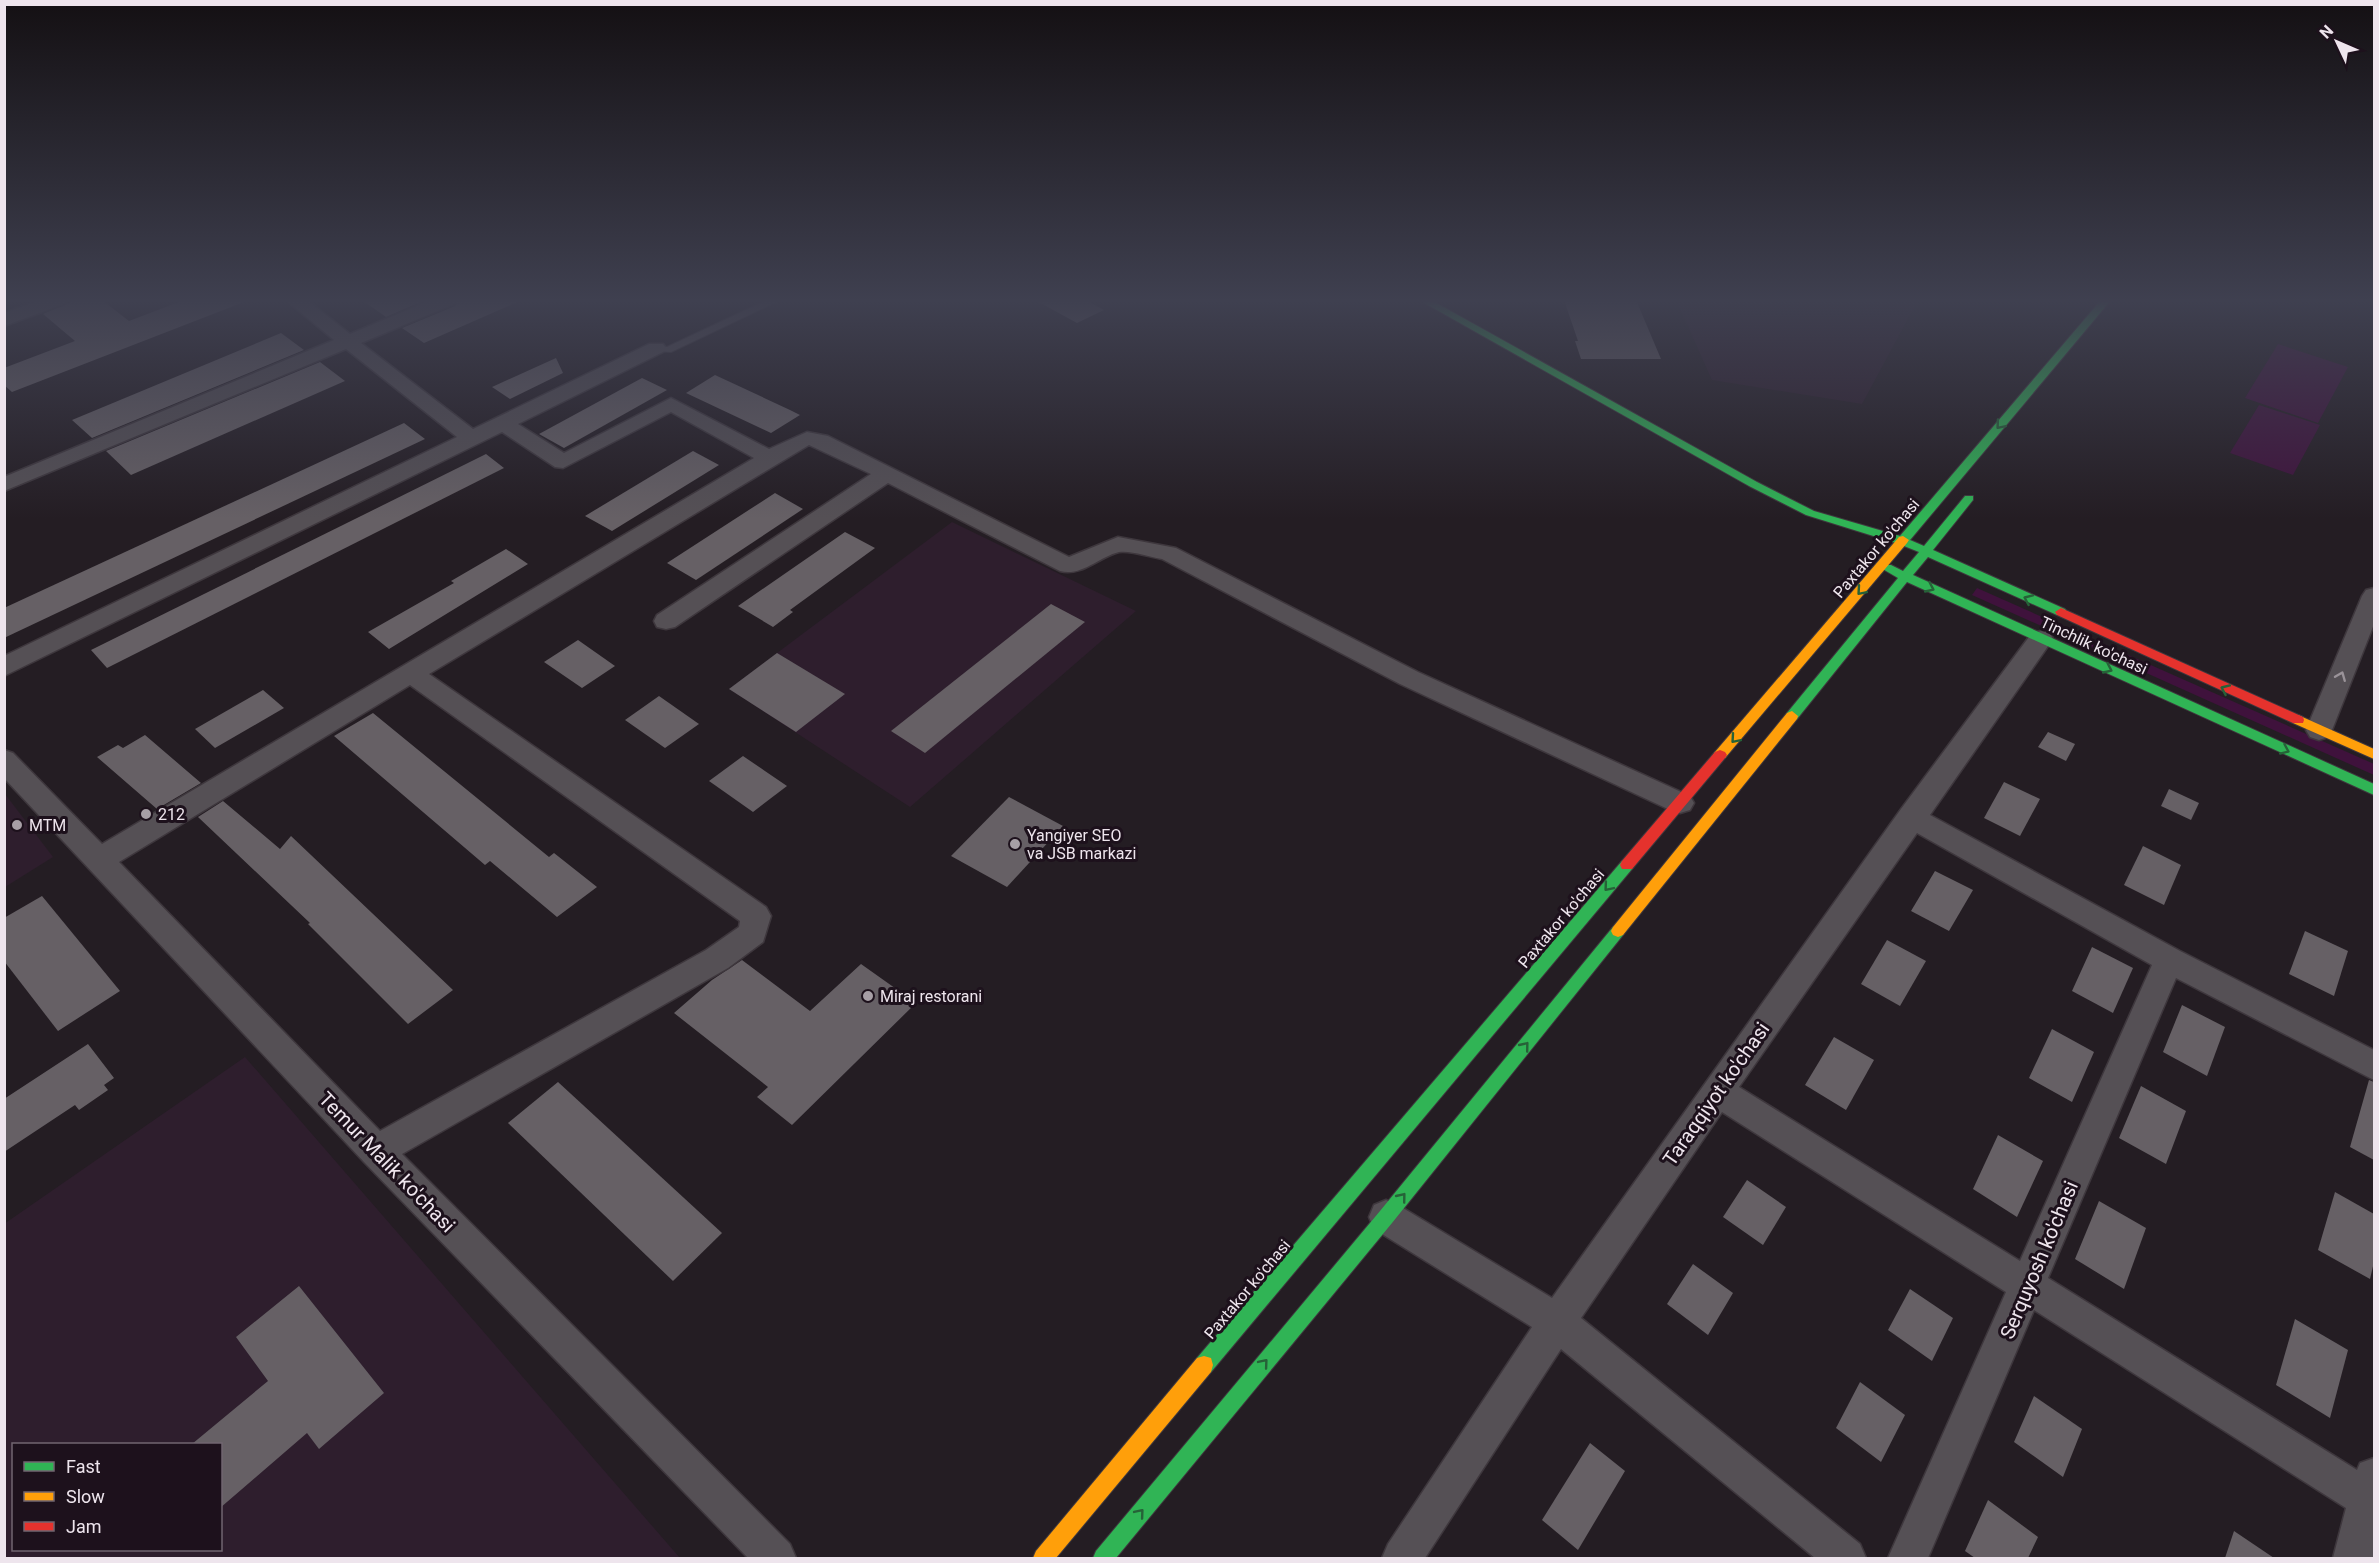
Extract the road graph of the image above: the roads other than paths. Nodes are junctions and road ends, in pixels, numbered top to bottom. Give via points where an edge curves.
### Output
1 (276, 373) edge
2 (387, 373) edge
3 (605, 373) edge
4 (1554, 373) edge
5 (2045, 373) edge
6 (502, 423) junction
7 (471, 438) junction
8 (770, 458) junction
9 (888, 473) junction
10 (4, 484) edge
11 (1976, 489) dead end
12 (1810, 513) junction
13 (1846, 539) dead end
14 (1903, 542) junction
15 (1924, 552) junction
16 (1878, 562) junction
17 (1905, 576) junction
18 (2374, 596) edge
19 (666, 621) dead end
20 (2042, 639) junction
21 (4, 667) edge
22 (410, 673) junction
23 (2319, 730) junction
24 (2374, 754) edge
25 (8, 768) edge
26 (2374, 790) edge
27 (1680, 803) junction
28 (1911, 817) junction
29 (99, 860) junction
30 (2169, 960) junction
31 (2374, 1066) edge
32 (1717, 1091) junction
33 (376, 1151) junction
34 (1386, 1217) junction
35 (2028, 1287) junction
36 (1557, 1322) junction
37 (2373, 1493) edge
38 (776, 1558) edge
39 (1043, 1558) edge
40 (1103, 1558) edge
41 (1402, 1558) edge
42 (1846, 1558) edge
43 (1908, 1558) edge
44 (2353, 1558) edge

1 - 10 street
2 - 7 street
3 - 6 street
4 - 12 main road, Tinchlik ko'chasi
5 -> 14 main road, Paxtakor ko'chasi
6 - 7 street
6 - 8 street via 563,462 671,404
7 - 21 street
8 - 9 street via 807,438 820,440
8 - 22 street
9 - 19 street
9 - 27 street via 1068,566 1118,544 1168,553 1409,678
11 - 15 main road
12 - 13 main road, Tinchlik ko'chasi
12 - 14 main road, Tinchlik ko'chasi
14 - 15 main road, Tinchlik ko'chasi
14 - 16 main road, Paxtakor ko'chasi
15 - 17 main road
23 -> 15 main road, Tinchlik ko'chasi
16 - 17 main road, Tinchlik ko'chasi
16 -> 27 main road, Paxtakor ko'chasi
17 -> 20 main road, Tinchlik ko'chasi
34 -> 17 main road
23 -> 18 street
20 -> 26 main road, Tinchlik ko'chasi
20 - 28 street, Taraqqiyot ko'chasi
22 - 29 street
22 - 33 street via 756,916 753,933 717,959
23 - 24 main road, Tinchlik ko'chasi
25 - 29 street, Temur Malik ko'chasi
27 -> 39 main road, Paxtakor ko'chasi
28 - 30 street
28 - 32 street, Taraqqiyot ko'chasi
29 - 33 street, Temur Malik ko'chasi
30 - 31 street
30 - 35 street, Serquyosh ko'chasi
32 - 35 street
32 - 36 street, Taraqqiyot ko'chasi
33 - 38 street, Temur Malik ko'chasi
34 - 36 street
40 -> 34 main road
35 - 37 street
35 - 43 street, Serquyosh ko'chasi
36 - 41 street, Taraqqiyot ko'chasi
36 - 42 street
37 - 44 street

